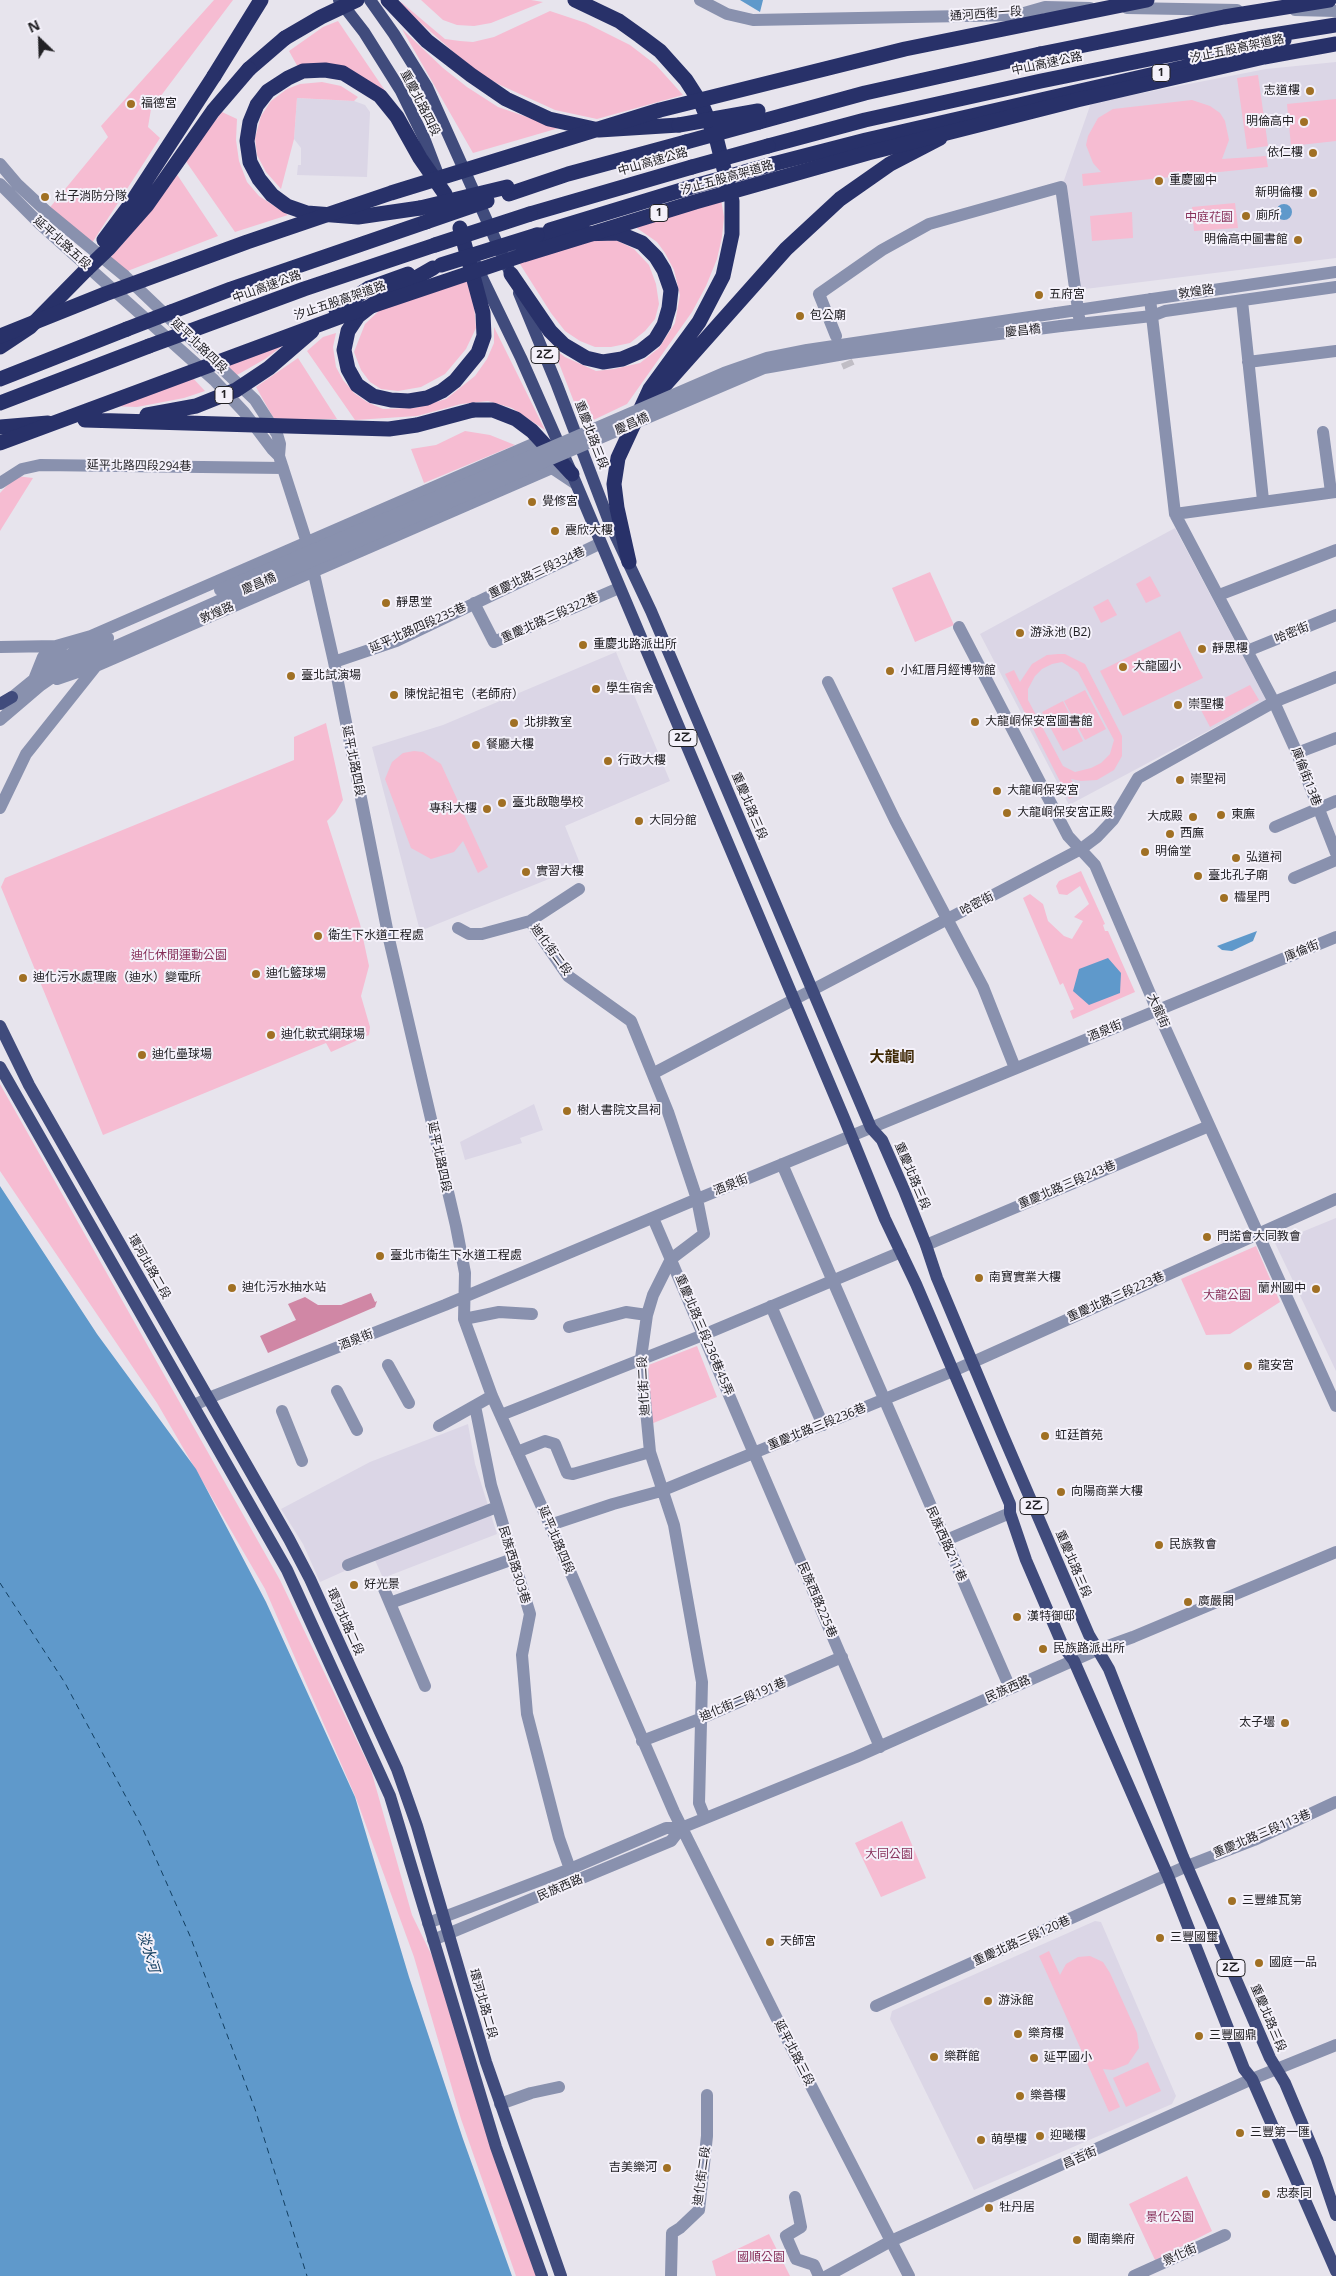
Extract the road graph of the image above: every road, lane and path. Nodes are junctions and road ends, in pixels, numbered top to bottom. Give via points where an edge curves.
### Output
1 (262, 0) edge
2 (339, 0) edge
3 (357, 0) edge
4 (370, 0) edge
5 (388, 0) edge
6 (575, 0) edge
7 (700, 0) edge
8 (1147, 0) edge
9 (1329, 0) edge
10 (1336, 10) edge
11 (1336, 25) edge
12 (1312, 30) junction
13 (1336, 44) edge
14 (1008, 108) junction
15 (758, 116) junction
16 (457, 150) joint
17 (0, 164) edge
18 (0, 184) edge
19 (445, 194) junction
20 (423, 215) junction
21 (460, 228) junction
22 (537, 235) junction
23 (437, 266) junction
24 (87, 269) junction
25 (1336, 272) edge
26 (511, 274) junction
27 (1336, 287) edge
28 (1150, 299) junction
29 (1242, 300) junction
30 (125, 301) joint
31 (1078, 309) junction
32 (1057, 313) joint
33 (1152, 316) junction
34 (1080, 324) junction
35 (1061, 326) joint
36 (0, 336) edge
37 (836, 336) tunnel mouth
38 (0, 347) edge
39 (1336, 351) edge
40 (1248, 362) junction
41 (0, 378) edge
42 (0, 403) edge
43 (638, 413) junction
44 (85, 420) junction
45 (0, 427) edge
46 (1324, 432) dead end
47 (0, 443) edge
48 (533, 444) dead end
49 (281, 462) junction
50 (574, 479) junction
51 (0, 483) edge
52 (1334, 492) edge
53 (1263, 500) junction
54 (1175, 514) junction
55 (307, 543) junction
56 (600, 544) junction
57 (1336, 550) edge
58 (630, 562) junction
59 (313, 572) junction
60 (618, 588) junction
61 (222, 595) junction
62 (1218, 595) junction
63 (474, 603) junction
64 (1336, 615) edge
65 (959, 627) dead end
66 (91, 636) junction
67 (0, 647) edge
68 (1247, 650) junction
69 (334, 662) junction
70 (96, 666) junction
71 (1336, 677) edge
72 (38, 681) junction
73 (828, 682) dead end
74 (12, 697) joint
75 (1274, 702) junction
76 (0, 706) edge
77 (0, 720) edge
78 (1336, 738) edge
79 (1297, 753) junction
80 (1336, 801) edge
81 (0, 808) edge
82 (1318, 808) junction
83 (1274, 827) dead end
84 (1080, 849) junction
85 (1336, 853) edge
86 (1336, 860) edge
87 (1294, 878) dead end
88 (579, 889) dead end
89 (949, 919) junction
90 (530, 921) junction
91 (458, 928) dead end
92 (1336, 937) edge
93 (1268, 965) joint
94 (813, 991) junction
95 (795, 1001) junction
96 (1158, 1010) junction
97 (0, 1026) edge
98 (0, 1067) edge
99 (1015, 1068) junction
100 (654, 1073) junction
101 (1209, 1126) junction
102 (871, 1128) junction
103 (851, 1136) junction
104 (782, 1164) junction
105 (697, 1199) junction
106 (1336, 1199) edge
107 (653, 1218) junction
108 (1259, 1233) junction
109 (926, 1244) junction
110 (901, 1252) junction
111 (671, 1259) junction
112 (832, 1280) junction
113 (466, 1296) junction
114 (771, 1306) junction
115 (532, 1314) dead end
116 (647, 1315) junction
117 (464, 1319) junction
118 (569, 1328) dead end
119 (703, 1335) junction
120 (641, 1358) junction
121 (972, 1362) junction
122 (388, 1365) dead end
123 (953, 1372) junction
124 (337, 1391) dead end
125 (492, 1396) junction
126 (209, 1398) junction
127 (883, 1399) junction
128 (409, 1403) dead end
129 (194, 1405) junction
130 (475, 1406) junction
131 (1336, 1406) edge
132 (282, 1411) dead end
133 (500, 1414) junction
134 (822, 1425) junction
135 (439, 1426) dead end
136 (357, 1430) dead end
137 (517, 1452) junction
138 (650, 1452) junction
139 (754, 1453) junction
140 (302, 1460) dead end
141 (661, 1491) junction
142 (497, 1507) junction
143 (1010, 1513) junction
144 (550, 1525) junction
145 (944, 1541) junction
146 (1336, 1552) edge
147 (512, 1560) junction
148 (348, 1565) dead end
149 (384, 1589) dead end
150 (390, 1603) junction
151 (1096, 1650) junction
152 (842, 1657) junction
153 (1074, 1661) junction
154 (425, 1686) dead end
155 (1010, 1688) junction
156 (702, 1718) junction
157 (642, 1741) junction
158 (880, 1747) junction
159 (1336, 1802) edge
160 (705, 1818) junction
161 (681, 1828) junction
162 (1187, 1866) junction
163 (570, 1869) junction
164 (1168, 1876) junction
165 (444, 1918) junction
166 (428, 1923) junction
167 (449, 1934) junction
168 (433, 1940) junction
169 (876, 2006) dead end
170 (1336, 2045) edge
171 (1276, 2069) junction
172 (1252, 2079) junction
173 (559, 2087) dead end
174 (707, 2095) dead end
175 (500, 2104) junction
176 (795, 2197) dead end
177 (1336, 2215) edge
178 (1225, 2235) dead end
179 (891, 2241) junction
180 (1336, 2273) edge
181 (542, 2276) edge
182 (561, 2276) edge
183 (671, 2276) edge
184 (820, 2276) edge
185 (827, 2276) edge
186 (909, 2276) edge
187 (1134, 2276) edge
188 (1332, 2276) edge

1 - 24 highway, bridge
2 - 19 main road, 重慶北路四段 / 2乙 via 364,32 401,91 424,138
3 - 24 highway, bridge via 285,38 249,69 213,112 147,205
4 - 16 main road, 重慶北路四段 / 2乙 via 427,87
5 - 15 highway, bridge via 427,41 471,75 506,99 549,119 599,130
6 - 43 highway via 619,21 640,36 660,51 686,80 702,105 716,141 732,200 732,234 723,276 699,322 650,389
7 - 10 street, 通河西街一段 via 727,14 753,20 1017,15 1045,7
8 - 36 highway, bridge via 905,49 624,121 391,193 247,242
9 - 15 highway, 中山高速公路, bridge via 1224,17 1040,54 820,106
11 - 12 highway, 中山高速公路 / 1
12 - 14 highway, 1 via 1255,51
12 - 42 highway, 中山高速公路 / 1, bridge via 1248,39 1042,80 865,120 692,167 530,214 304,289
13 - 47 highway, 汐止五股高架道路 / 1, bridge via 1264,57 1077,100 868,153 695,202 523,255 346,315
14 - 22 highway, 1, bridge via 773,164 564,224
14 - 43 highway, 1 via 957,129 890,164 840,199 792,244
15 - 20 highway, 中山高速公路, bridge via 686,142
16 - 26 main road, 重慶北路三段 / 2乙
17 - 49 street, 延平北路四段 via 49,214 140,290 255,400 277,434
18 - 30 street, 延平北路五段
19 - 20 highway via 420,158 398,117 360,82 343,73 303,71 268,91 257,105 247,141 250,162 267,190 287,206 307,213 358,217
19 - 21 main road, 重慶北路四段 / 2乙
20 - 41 highway, 中山高速公路, bridge
21 - 23 highway via 483,313 484,336 478,353 455,381 427,398 409,401 373,396 357,385 348,369 344,350 348,331 358,316 381,298
21 - 50 main road, 2乙 via 522,358
22 - 23 highway, 1, bridge
22 - 26 highway, 1 via 618,233 642,243 656,257 671,290 670,308 655,340 641,351 622,359 603,362 586,358 564,345 550,331
23 - 44 highway, 1, bridge via 369,288 336,310 269,368 236,390 196,406 143,416
24 - 38 highway, bridge via 30,327
25 - 28 street, 敦煌路
26 - 58 main road, 重慶北路三段 / 2乙 via 610,524
27 - 29 street, 敦煌路
28 - 31 street, 敦煌路
28 - 33 street
29 - 33 street, 敦煌路 via 1165,311
29 - 40 street
30 - 49 street, 延平北路四段 via 214,380 244,412
31 - 32 street, 敦煌路
31 - 34 street
31 - 37 street via 1061,187 929,224 882,250 818,294
32 - 61 street, 慶昌橋, bridge via 767,358 724,373
33 - 34 street, 敦煌路
33 - 54 street
34 - 35 street, 敦煌路
35 - 61 street, 慶昌橋, bridge via 850,353 764,368
39 - 40 street
40 - 53 street
43 - 58 highway via 618,458 614,484
44 - 45 highway, 1
44 - 50 highway, bridge via 389,429 473,410 493,410 516,419 532,431
46 - 52 street
48 - 55 street
49 - 51 street, 延平北路四段294巷 via 40,465 22,469
49 - 55 street, 延平北路四段
50 - 56 main road, 2乙
50 - 59 street, 敦煌路 via 552,468
52 - 53 street
53 - 54 street
54 - 62 street, 庫倫街13巷
55 - 59 street, 延平北路四段
55 - 66 street
56 - 60 main road, 2乙
56 - 63 street, 重慶北路三段334巷
57 - 62 street
58 - 94 main road, 重慶北路三段 / 2乙
59 - 69 street, 延平北路四段
59 - 70 street, 敦煌路
60 - 63 street, 重慶北路三段322巷 via 494,642
60 - 95 main road, 2乙
61 - 72 street via 58,660
62 - 68 street, 庫倫街13巷
63 - 69 street, 延平北路四段235巷 via 396,641
64 - 68 street, 哈密街
65 - 84 street, 大龍街 via 1068,836
66 - 67 street via 56,646
66 - 72 street via 43,657
68 - 75 street, 庫倫街13巷
69 - 113 street, 延平北路四段 via 389,939 456,1226
70 - 72 street
70 - 81 street, 敦煌路 via 26,754
71 - 75 street, 哈密街
72 - 74 street
72 - 77 street
73 - 89 street via 895,820
74 - 76 main road
75 - 79 street, 庫倫街13巷
75 - 84 street, 哈密街 via 1138,778 1113,820
78 - 79 street
79 - 82 street, 庫倫街13巷
80 - 82 street
82 - 83 street
82 - 85 street, 庫倫街13巷
84 - 89 street, 哈密街
84 - 96 street, 大龍街 via 1095,865
86 - 87 street
88 - 90 street
89 - 94 street, 哈密街
89 - 99 street via 983,986
90 - 91 street, 迪化街二段 via 482,934 469,934
90 - 100 street, 迪化街二段 via 568,976 632,1021
92 - 93 street, 庫倫街
93 - 96 street, 酒泉街
94 - 95 street, 哈密街
94 - 102 main road, 重慶北路三段 / 2乙
95 - 100 street, 哈密街
95 - 103 main road, 2乙
96 - 99 street, 酒泉街
96 - 101 street, 大龍街
97 - 126 main road, 環河北路二段 via 29,1085
98 - 129 main road
99 - 102 street, 酒泉街
100 - 105 street, 迪化街二段
101 - 108 street, 大龍街
101 - 109 street, 重慶北路三段243巷
102 - 103 street, 酒泉街
102 - 109 main road, 重慶北路三段 / 2乙 via 882,1140
103 - 104 street, 酒泉街
103 - 110 main road, 2乙
104 - 105 street, 酒泉街
104 - 112 street, 民族西路211巷
105 - 107 street, 酒泉街
105 - 111 street, 迪化街二段 via 704,1234
106 - 108 street, 重慶北路三段223巷
107 - 111 street, 重慶北路三段236巷45弄
107 - 113 street, 酒泉街
108 - 121 street, 重慶北路三段223巷
108 - 131 street, 大龍街
109 - 121 main road, 重慶北路三段 / 2乙 via 936,1278
110 - 112 street
110 - 123 main road, 2乙
111 - 116 street, 迪化街二段
111 - 119 street, 重慶北路三段236巷45弄
112 - 114 street
112 - 127 street, 民族西路211巷
113 - 117 street, 延平北路四段
113 - 126 street, 酒泉街
114 - 119 street
114 - 134 street
115 - 117 street via 498,1312
116 - 118 street via 626,1312
116 - 120 street, 迪化街二段
117 - 125 street, 延平北路四段
119 - 120 street
119 - 139 street, 重慶北路三段236巷45弄
120 - 133 street
120 - 138 street, 迪化街二段
121 - 123 street, 重慶北路三段236巷
121 - 151 main road, 重慶北路三段 / 2乙
122 - 128 street
123 - 127 street, 重慶北路三段236巷
123 - 143 main road, 2乙 via 1010,1504
124 - 136 street
125 - 130 street
125 - 133 street, 延平北路四段
126 - 129 street, 酒泉街
126 - 165 main road, 環河北路二段 via 310,1579 397,1769
127 - 134 street, 重慶北路三段236巷
127 - 145 street, 民族西路211巷
129 - 166 main road via 287,1570 390,1796
130 - 135 street
130 - 142 street, 民族西路303巷
132 - 140 street
133 - 137 street, 延平北路四段
134 - 139 street, 重慶北路三段236巷
137 - 138 street via 545,1441 555,1444 567,1472 573,1474
137 - 144 street, 延平北路四段
138 - 141 street, 迪化街二段
139 - 141 street, 重慶北路三段236巷
139 - 152 street, 民族西路225巷
141 - 144 street, 重慶北路三段236巷
141 - 156 street, 迪化街二段 via 674,1525 685,1580 702,1682
142 - 147 street, 民族西路303巷
142 - 148 street
143 - 145 street
143 - 153 main road, 2乙 via 1063,1646
144 - 157 street, 延平北路四段
145 - 155 street, 民族西路211巷
146 - 151 street, 民族西路
147 - 150 street
147 - 163 street, 民族西路303巷 via 530,1614 522,1655 527,1714
149 - 150 street
150 - 154 street
151 - 153 street, 民族西路
151 - 162 main road, 重慶北路三段 / 2乙 via 1113,1678
152 - 156 street, 迪化街二段191巷
152 - 158 street, 民族西路225巷
153 - 155 street, 民族西路
153 - 164 main road, 2乙
155 - 158 street, 民族西路
156 - 157 street, 迪化街二段191巷
156 - 160 street, 迪化街二段 via 698,1803
157 - 161 street, 延平北路四段
158 - 160 street, 民族西路
159 - 162 street, 重慶北路三段113巷 via 1254,1840
160 - 161 street, 民族西路
161 - 163 street, 民族西路 via 666,1828
161 - 167 street, 民族西路 via 671,1840
161 - 179 street, 延平北路三段
162 - 164 street, 重慶北路三段113巷
162 - 171 main road, 重慶北路三段 / 2乙
163 - 165 street, 民族西路
164 - 169 street, 重慶北路三段120巷
164 - 172 main road, 2乙 via 1244,2069
165 - 166 street, 民族西路
165 - 167 main road, 環河北路二段
166 - 168 main road
167 - 168 street, 民族西路
167 - 175 main road, 環河北路二段
168 - 181 main road via 496,2147
170 - 171 street, 昌吉街
171 - 172 street, 昌吉街
171 - 177 main road, 重慶北路三段 / 2乙 via 1317,2159
172 - 179 street, 昌吉街
172 - 180 main road, 2乙
173 - 175 street
174 - 183 street, 迪化街二段 via 707,2136 699,2210 672,2233
175 - 182 main road, 環河北路二段
176 - 184 street via 801,2228 786,2236 796,2259 814,2264
178 - 187 street, 景化街
179 - 185 street, 昌吉街
179 - 186 street, 延平北路三段
180 - 188 street

